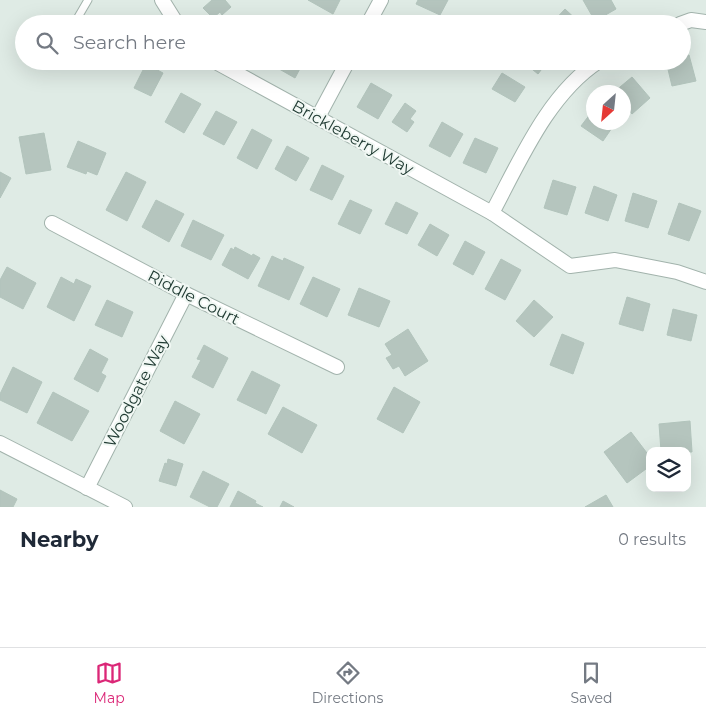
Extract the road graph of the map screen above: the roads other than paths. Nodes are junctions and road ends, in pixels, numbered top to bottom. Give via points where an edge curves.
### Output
1 (88, 0) edge
2 (162, 0) edge
3 (382, 0) edge
4 (79, 15) edge
5 (171, 15) edge
6 (373, 15) edge
7 (691, 20) edge
8 (706, 22) edge
9 (231, 70) edge
10 (343, 70) edge
11 (587, 70) edge
12 (318, 117) junction
13 (492, 213) junction
14 (52, 223) dead end
15 (706, 282) edge
16 (186, 294) junction
17 (337, 367) dead end
18 (0, 443) edge
19 (87, 488) junction
20 (125, 507) edge

1 - 4 lane
2 - 5 street
3 - 6 street
7 - 8 street
9 - 12 street, Brickleberry Way
10 - 12 street
11 - 13 street via 555,102
12 - 13 street, Brickleberry Way
13 - 15 street, Brickleberry Way via 570,266 615,260 677,272
14 - 16 street, Riddle Court
16 - 17 street, Riddle Court
16 - 19 street, Woodgate Way
18 - 19 street
19 - 20 street

